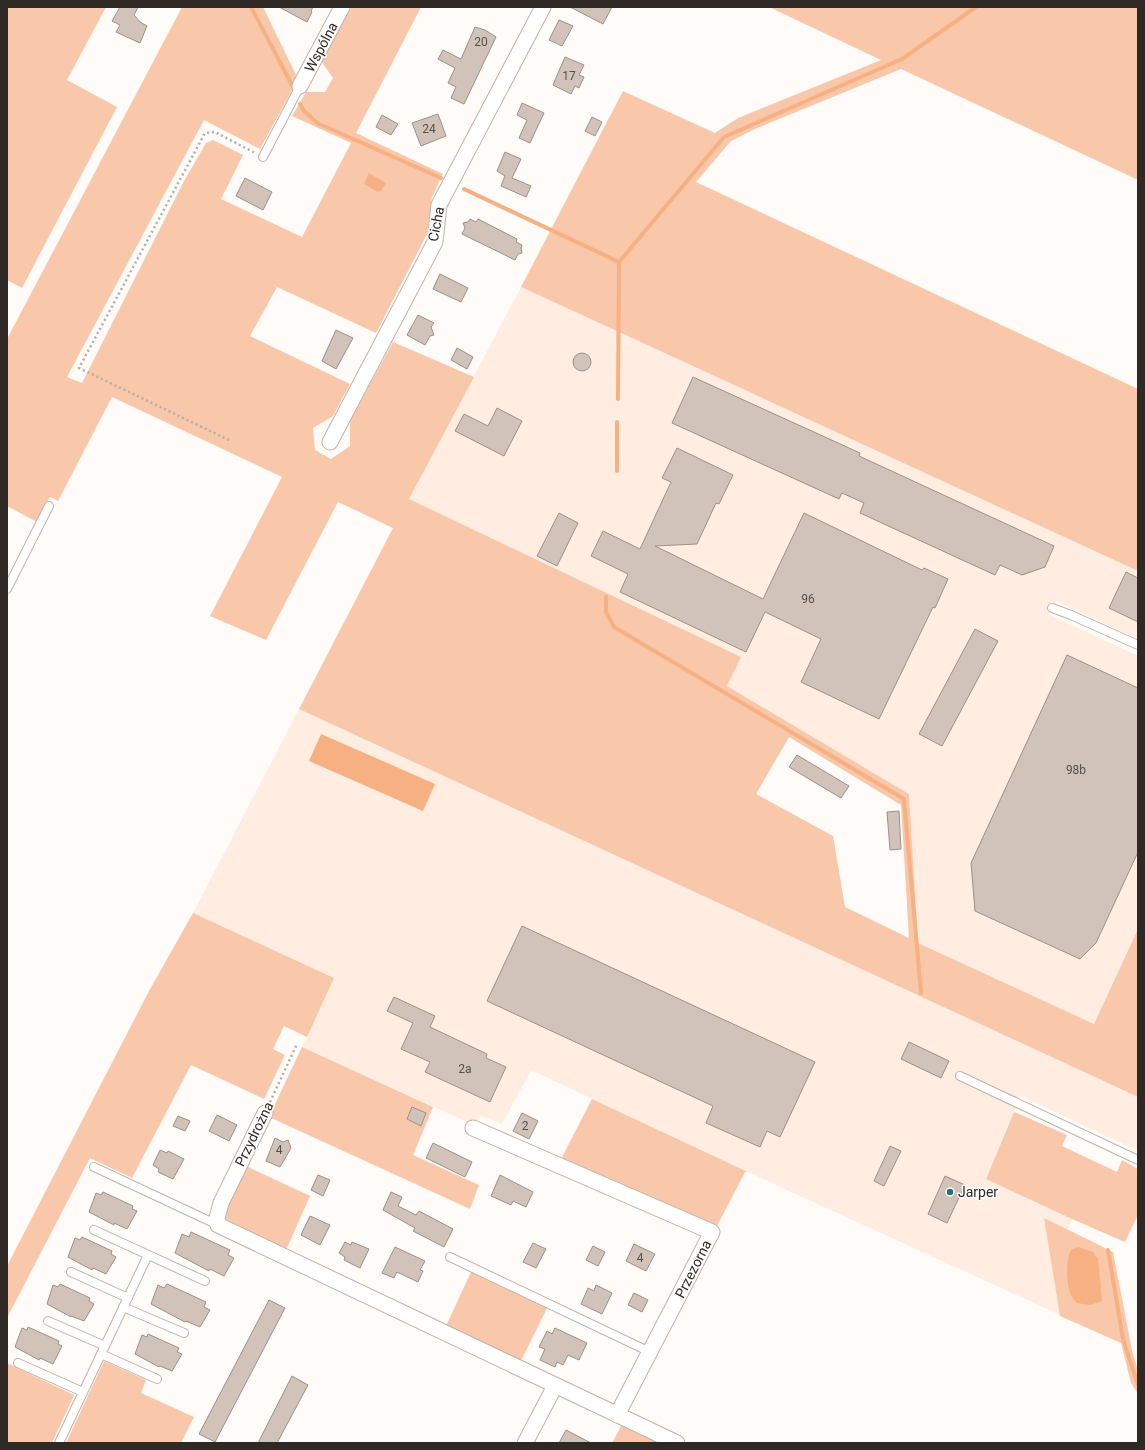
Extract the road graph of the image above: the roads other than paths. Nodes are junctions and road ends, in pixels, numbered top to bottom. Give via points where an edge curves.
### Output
1 (342, 7) edge
2 (543, 7) edge
3 (300, 86) joint
4 (263, 157) road end
5 (330, 442) dead end
6 (50, 506) dead end
7 (7, 589) edge
8 (1052, 608) dead end
9 (1138, 645) edge
10 (960, 1076) dead end
11 (265, 1113) road end
12 (473, 1128) dead end
13 (1138, 1160) edge
14 (94, 1167) dead end
15 (218, 1225) junction
16 (94, 1230) dead end
17 (148, 1255) junction
18 (450, 1257) dead end
19 (71, 1272) dead end
20 (205, 1281) dead end
21 (128, 1298) junction
22 (123, 1307) junction
23 (48, 1320) dead end
24 (184, 1334) dead end
25 (105, 1346) junction
26 (650, 1352) junction
27 (101, 1354) junction
28 (18, 1363) dead end
29 (157, 1379) dead end
30 (555, 1386) junction
31 (84, 1392) junction
32 (617, 1415) junction
33 (59, 1443) edge
34 (525, 1443) edge
35 (677, 1443) edge

1 - 3 street, Wspólna
2 - 5 street, Cicha via 439,205 435,242
3 - 4 lane
6 - 7 lane
8 - 9 lane
10 - 13 lane
11 - 15 street, Przydrożna via 220,1203
12 - 26 street, Przezorna via 712,1232
14 - 15 lane
15 - 30 street
16 - 17 lane
17 - 20 lane
17 - 21 lane
18 - 26 lane
19 - 21 lane
21 - 22 lane
22 - 24 lane
22 - 25 lane
23 - 25 lane
25 - 27 lane
26 - 32 street, Przezorna
27 - 29 lane
27 - 31 lane
28 - 31 lane
30 - 32 street
30 - 34 street
31 - 33 lane
32 - 35 street

